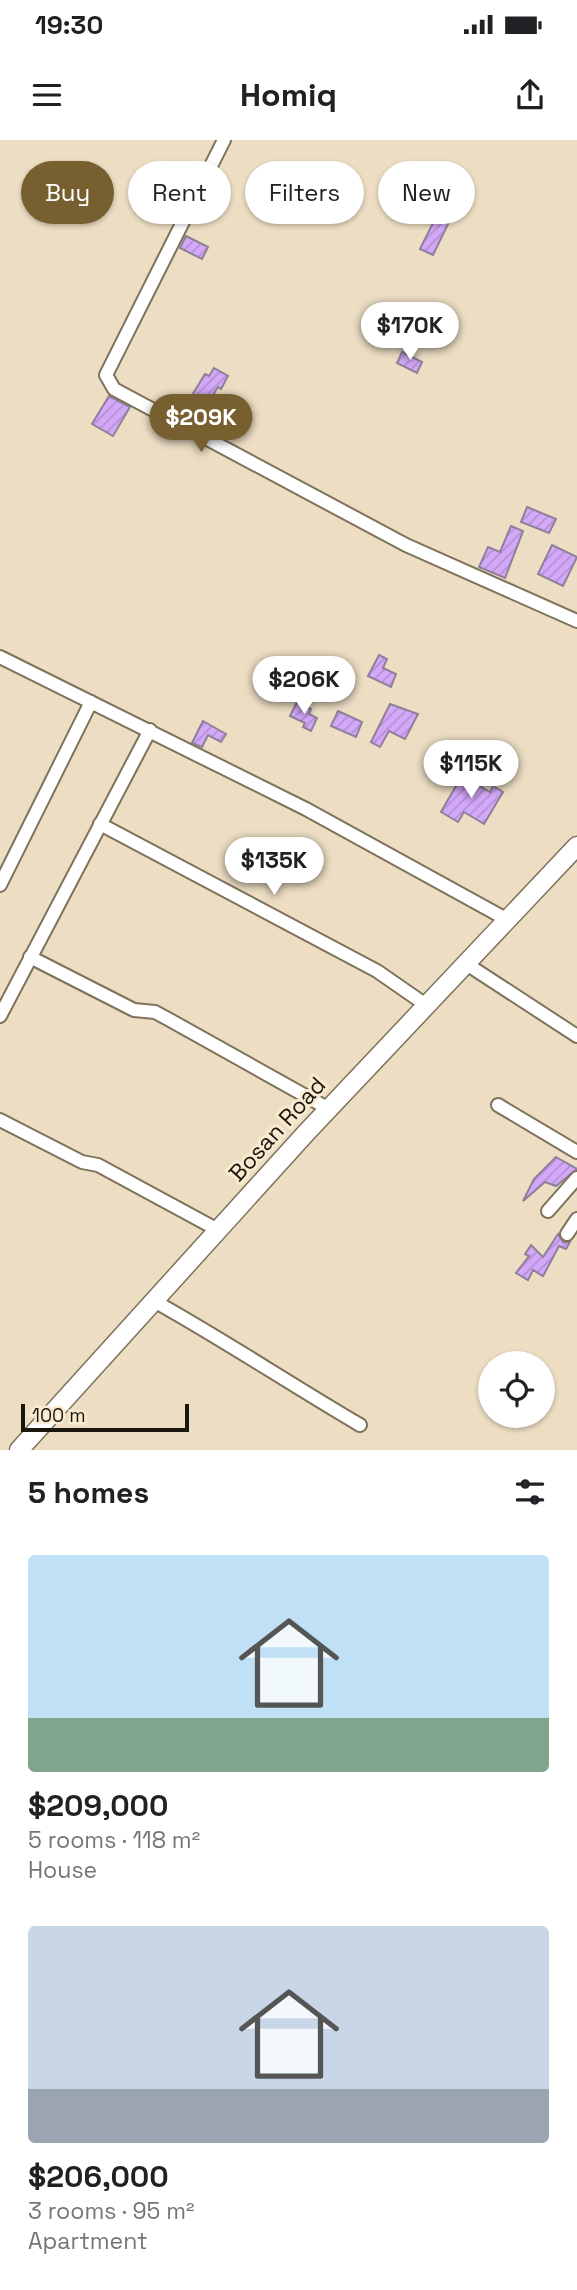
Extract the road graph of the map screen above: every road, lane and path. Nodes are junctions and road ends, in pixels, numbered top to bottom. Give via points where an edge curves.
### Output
1 (224, 140) edge
2 (577, 621) edge
3 (0, 657) edge
4 (91, 702) junction
5 (150, 730) junction
6 (100, 824) junction
7 (577, 846) edge
8 (0, 885) edge
9 (506, 919) junction
10 (30, 957) junction
11 (465, 962) junction
12 (426, 1005) junction
13 (1, 1010) edge
14 (577, 1036) edge
15 (498, 1105) dead end
16 (328, 1109) junction
17 (0, 1120) edge
18 (577, 1152) edge
19 (577, 1178) edge
20 (548, 1210) dead end
21 (577, 1219) edge
22 (218, 1230) junction
23 (567, 1234) dead end
24 (154, 1301) junction
25 (360, 1426) dead end
26 (19, 1450) edge

1 - 2 street via 106,375 114,389 406,545
3 - 4 street
4 - 5 street
4 - 8 street
5 - 6 street
5 - 9 street
6 - 10 street
6 - 12 street via 376,971
7 - 9 main road, Bosan Road
9 - 11 main road, Bosan Road
10 - 13 street
10 - 16 street via 134,1010 155,1012
11 - 12 main road, Bosan Road
11 - 14 street
12 - 16 main road, Bosan Road
15 - 18 street
16 - 22 main road, Bosan Road
17 - 22 street via 82,1162 98,1165
19 - 20 street
21 - 23 street
22 - 24 main road, Bosan Road
24 - 25 street via 232,1344
24 - 26 main road, Bosan Road

